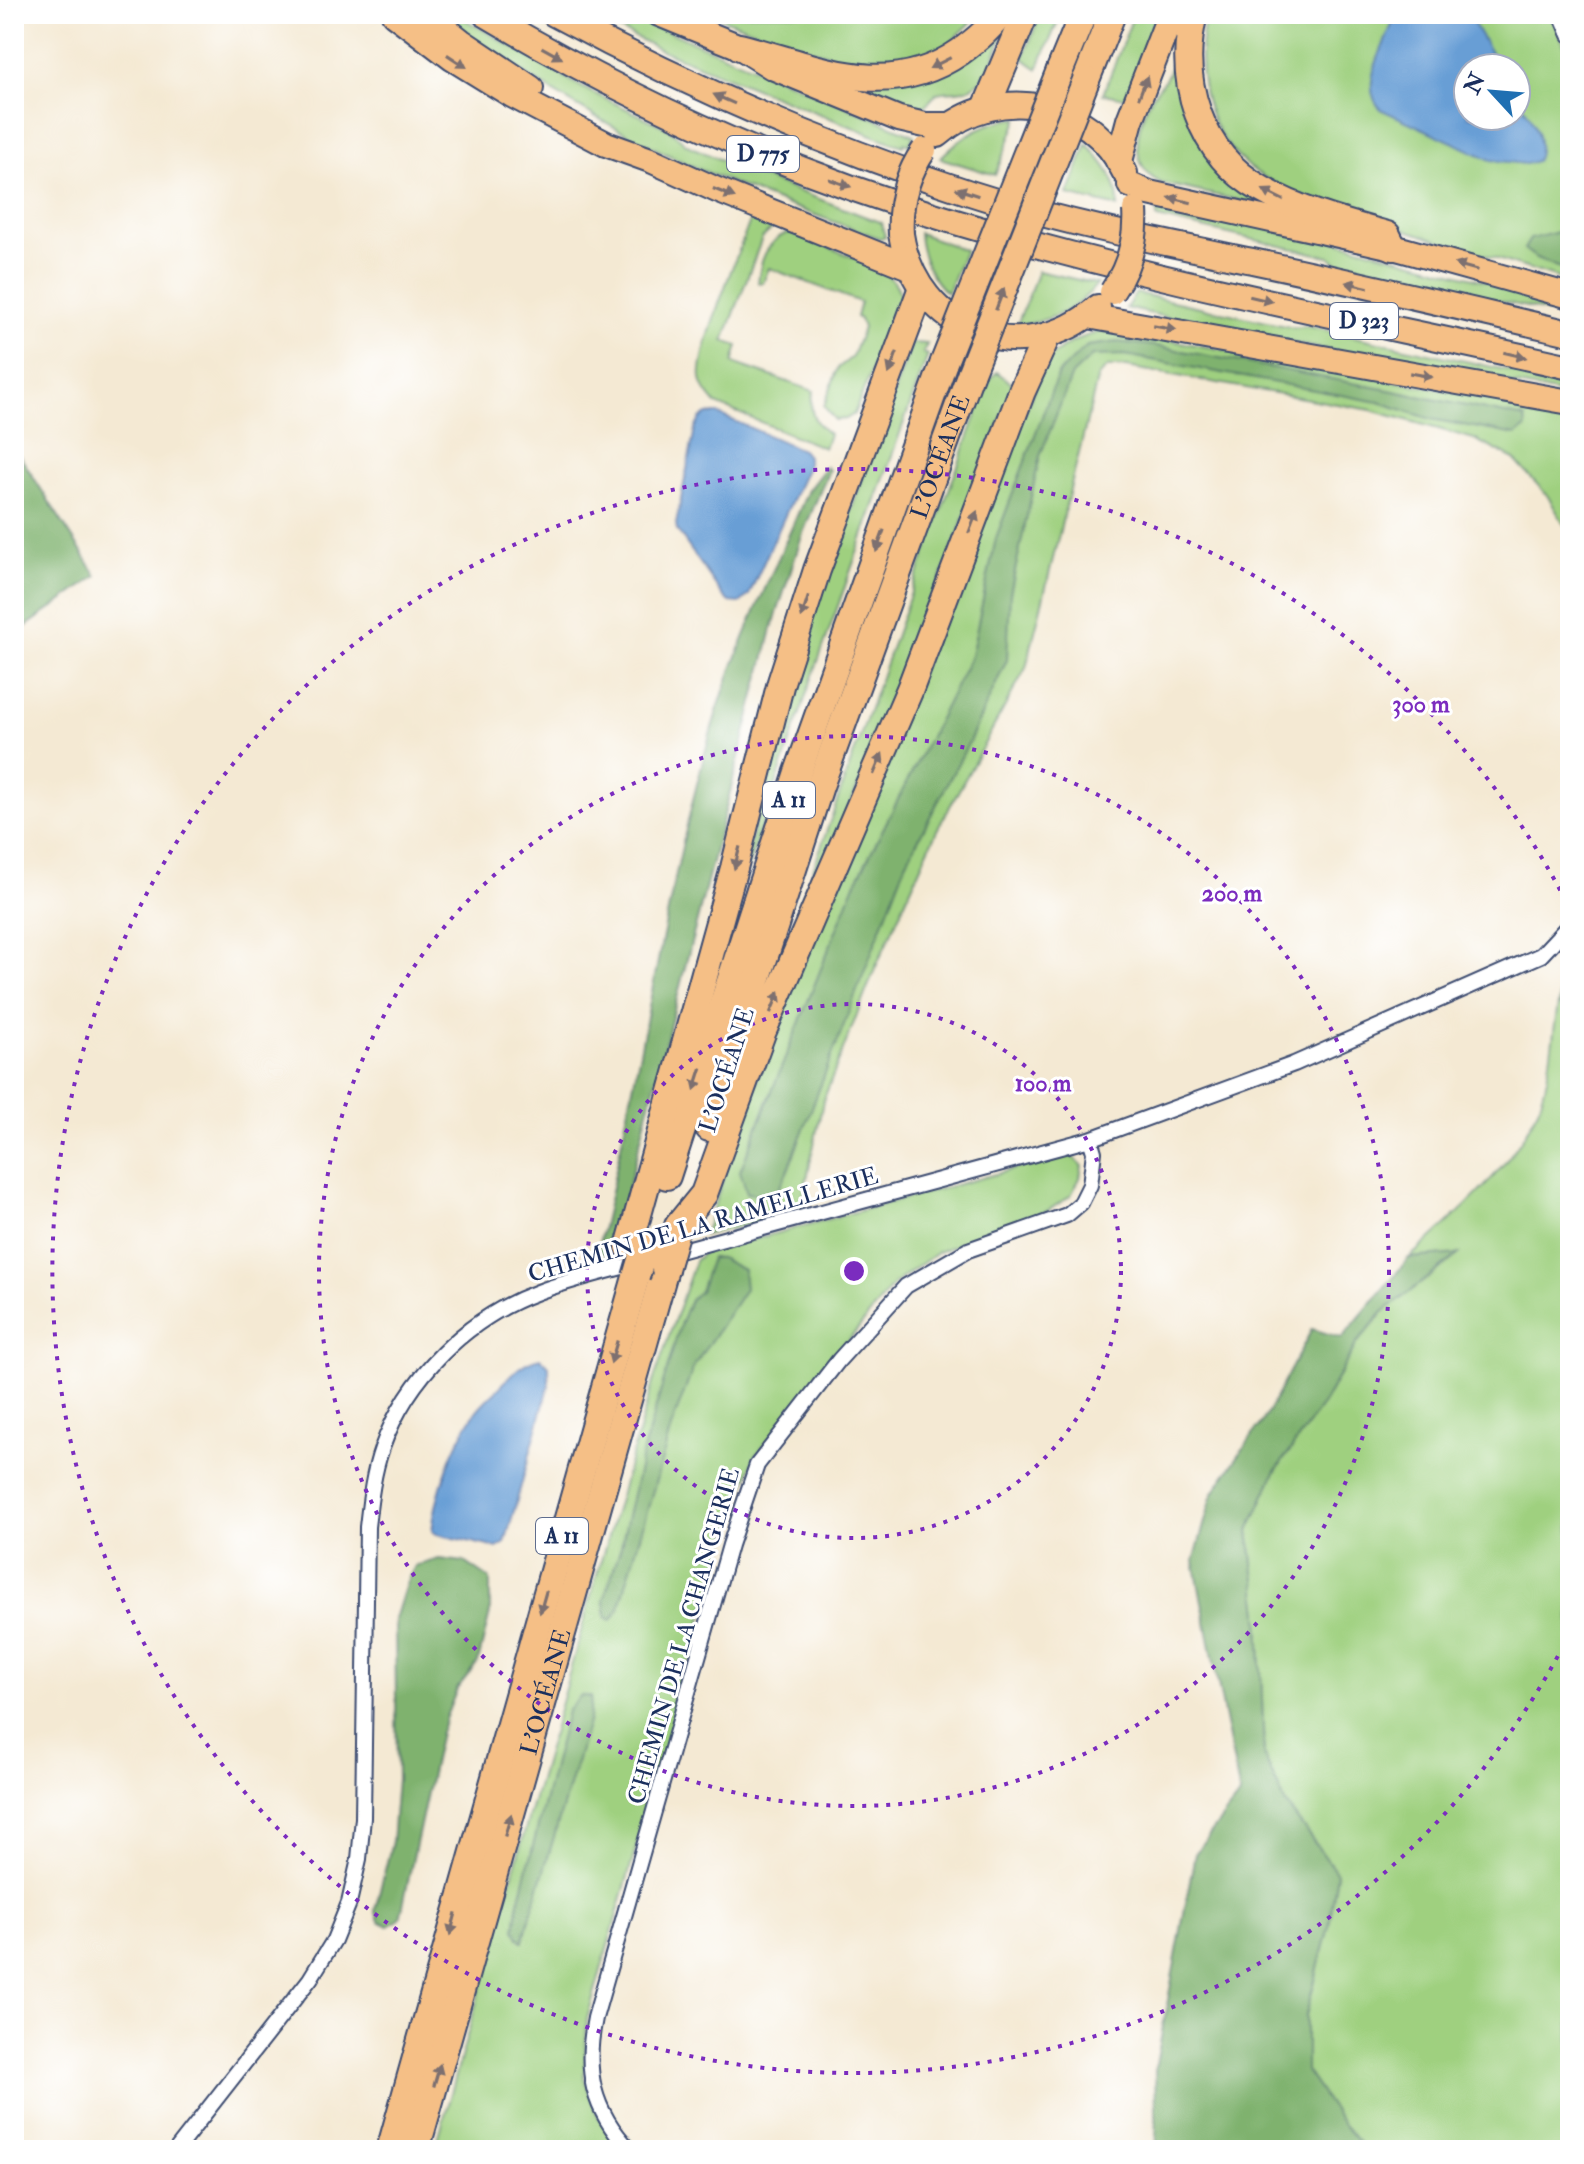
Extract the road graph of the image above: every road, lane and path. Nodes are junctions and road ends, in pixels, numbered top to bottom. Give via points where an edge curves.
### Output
1 (394, 14) edge
2 (427, 14) edge
3 (485, 14) edge
4 (554, 14) edge
5 (659, 14) edge
6 (1000, 14) edge
7 (1025, 14) edge
8 (1083, 14) edge
9 (1112, 14) edge
10 (1171, 14) edge
11 (1194, 14) edge
12 (1561, 14) edge
13 (1570, 35) edge
14 (740, 47) junction
15 (986, 108) junction
16 (949, 125) junction
17 (653, 161) junction
18 (1119, 161) junction
19 (1130, 185) junction
20 (1069, 220) joint
21 (1393, 247) junction
22 (1060, 252) joint
23 (915, 278) junction
24 (1570, 296) edge
25 (1088, 316) junction
26 (1570, 333) edge
27 (1047, 336) junction
28 (1570, 367) edge
29 (1570, 402) edge
30 (1570, 924) edge
31 (1090, 1139) junction
32 (677, 1230) junction
33 (638, 1245) junction
34 (176, 2150) edge
35 (390, 2150) edge
36 (416, 2150) edge
37 (630, 2150) edge

1 -> 17 highway via 512,95 606,144
2 - 17 highway via 520,81
3 -> 22 highway, D 775 via 595,76 745,146 956,223
20 -> 4 highway, D 775 via 971,194 833,145 688,83
5 - 14 highway
6 -> 14 highway via 951,58 897,77 839,75
7 - 15 highway
8 -> 33 highway, L’OCÉANE / A 11, bridge via 944,362
32 -> 9 highway, L’OCÉANE / A 11, bridge via 820,786 907,541
18 -> 10 highway
21 -> 11 highway via 1387,235 1259,188 1220,153 1201,122 1190,84
12 - 13 street
14 - 16 highway via 772,67 899,119
15 - 16 highway
15 - 18 highway via 1017,103 1057,110 1093,130
16 - 23 highway, bridge via 924,150 903,196 901,234
17 -> 23 highway
18 - 19 highway
21 -> 19 highway
19 - 25 highway, bridge via 1135,210 1131,253 1112,292
26 -> 20 highway, D 323
24 -> 21 highway
22 -> 28 highway, D 323
23 - 27 highway via 950,318 977,332 1017,340
23 -> 33 highway via 781,682
25 - 27 highway
25 -> 29 highway
32 -> 27 highway via 704,1194 762,1033 910,689
30 - 31 street, CHEMIN DE LA RAMELLERIE via 1541,955 1474,986 1294,1064
31 - 34 street, CHEMIN DE LA RAMELLERIE via 537,1292 472,1326 422,1375 382,1448 372,1487 363,1818 349,1903 310,1979
31 - 37 street, CHEMIN DE LA CHANGERIE via 1090,1185 1081,1203 1067,1215 968,1250 906,1286 839,1360 757,1465 589,2047 594,2088 612,2127
36 -> 32 highway, L’OCÉANE / A 11, bridge
33 -> 35 highway, L’OCÉANE / A 11, bridge via 636,1277

